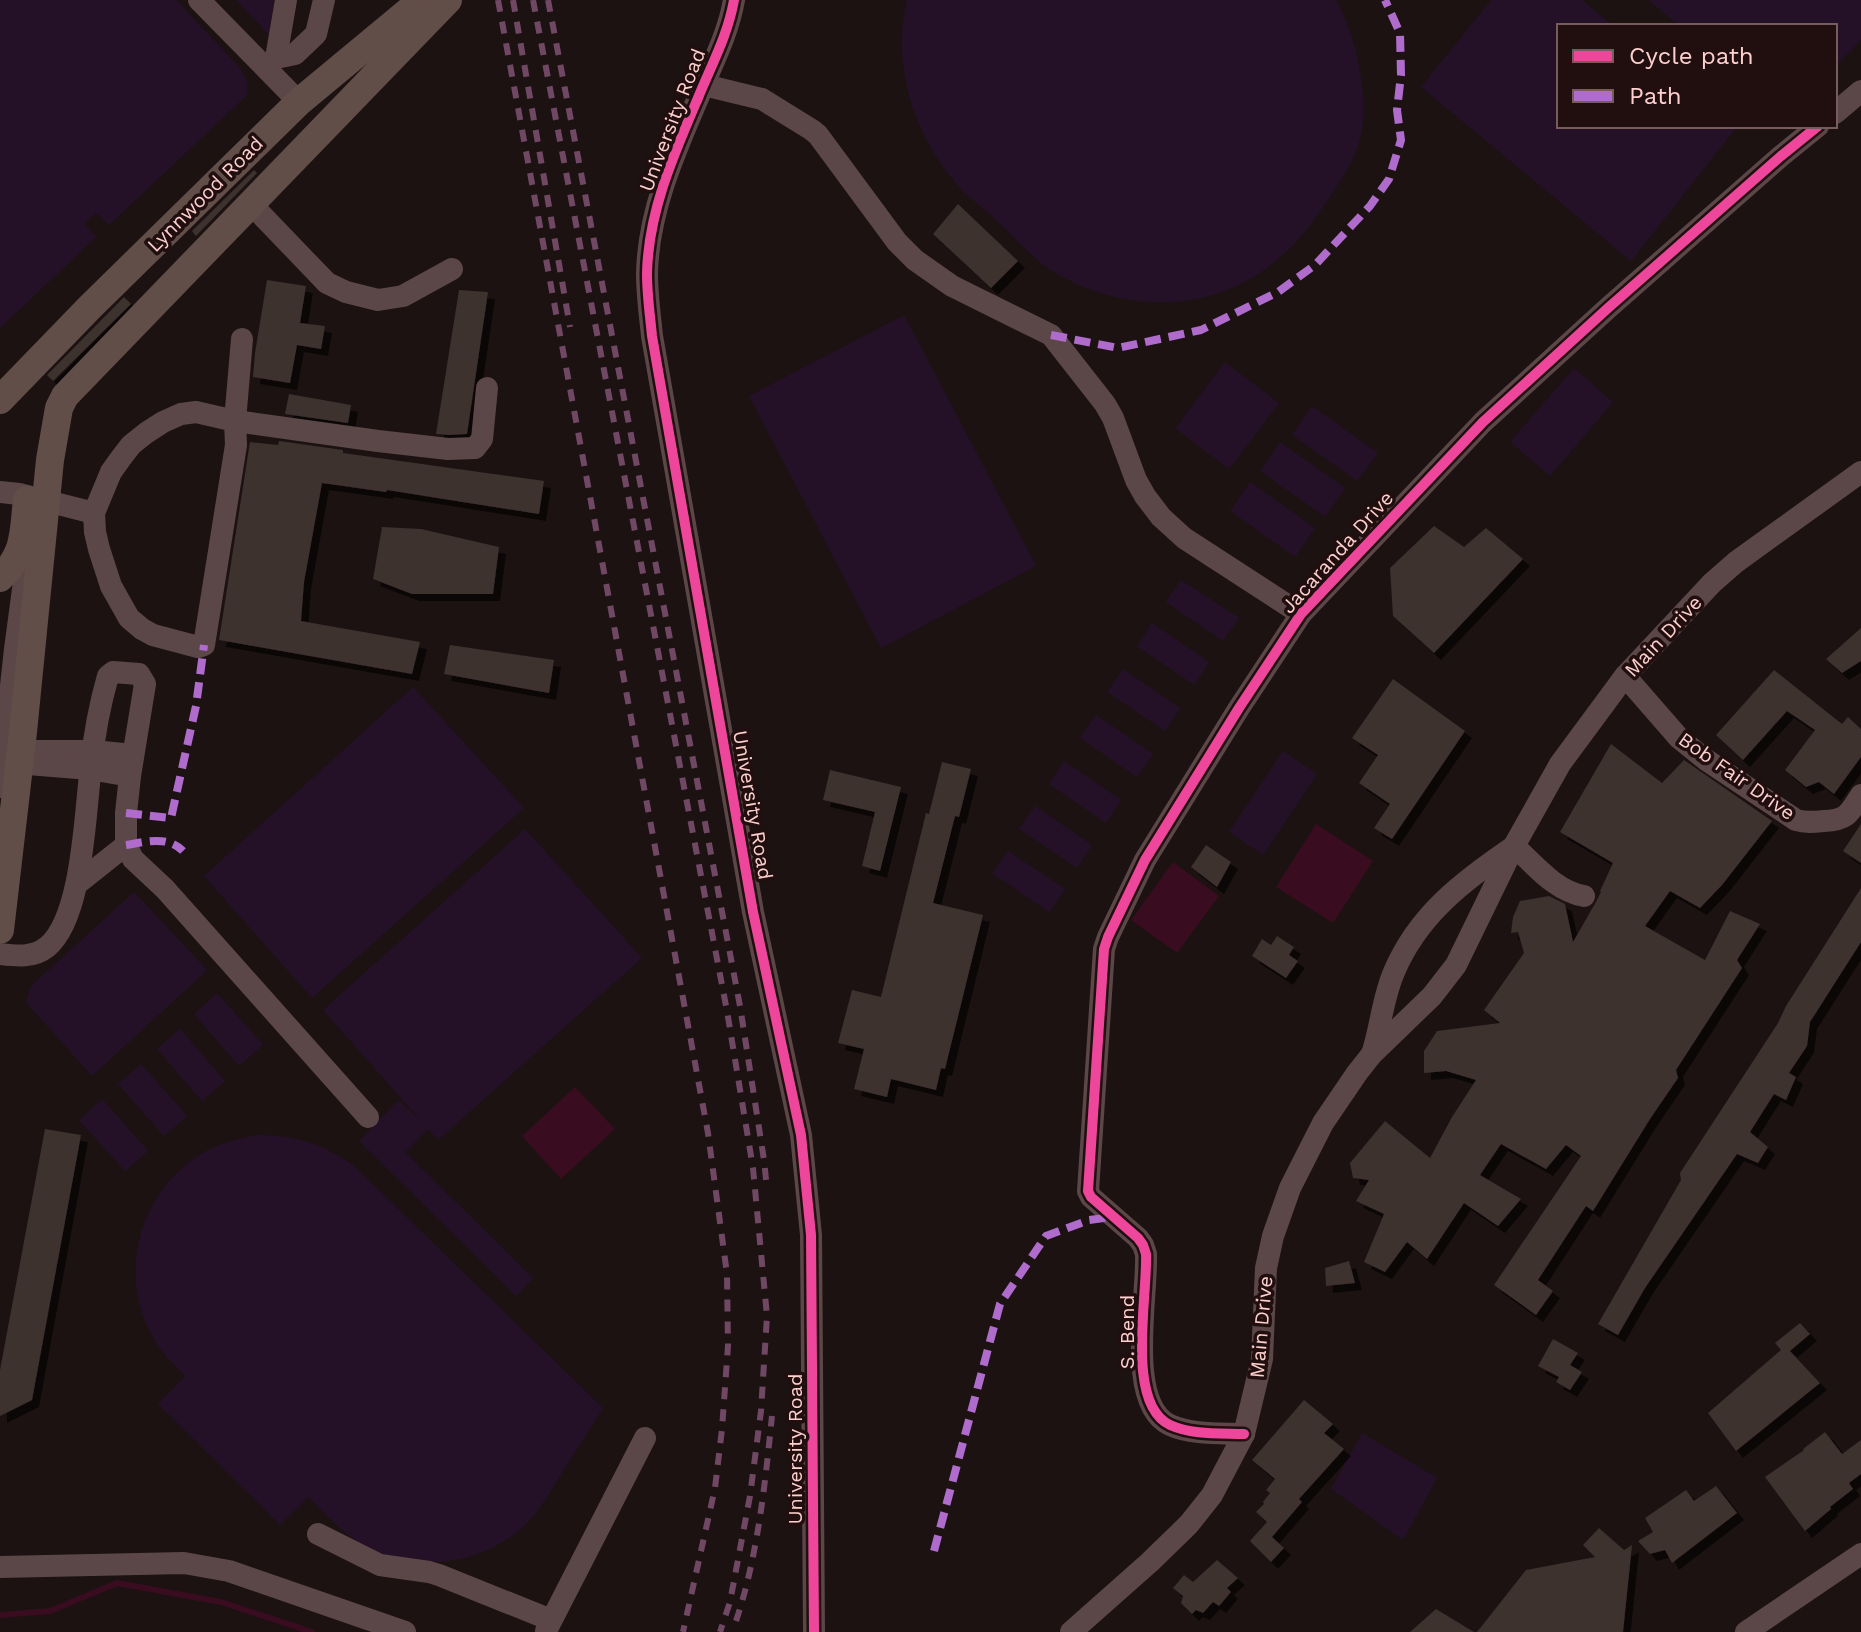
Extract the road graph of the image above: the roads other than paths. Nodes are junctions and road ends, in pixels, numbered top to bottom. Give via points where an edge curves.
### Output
1 (199, 0) edge
2 (286, 0) edge
3 (324, 0) edge
4 (422, 0) edge
5 (448, 0) edge
6 (734, 0) edge
7 (271, 63) junction
8 (704, 85) junction
9 (1861, 91) edge
10 (299, 102) junction
11 (1837, 111) edge
12 (1816, 128) edge
13 (251, 204) junction
14 (452, 269) dead end
15 (242, 339) dead end
16 (487, 388) dead end
17 (2, 397) edge
18 (235, 421) junction
19 (1861, 472) edge
20 (27, 497) edge
21 (94, 513) junction
22 (0, 578) edge
23 (1301, 614) junction
24 (1625, 676) junction
25 (17, 746) junction
26 (91, 760) junction
27 (131, 766) junction
28 (0, 787) edge
29 (1861, 795) edge
30 (126, 845) junction
31 (1514, 846) junction
32 (77, 884) junction
33 (1584, 896) dead end
34 (0, 930) edge
35 (0, 954) edge
36 (1372, 1054) junction
37 (368, 1117) dead end
38 (1112, 1217) joint
39 (1244, 1434) junction
40 (645, 1438) dead end
41 (318, 1534) dead end
42 (1861, 1554) edge
43 (0, 1567) edge
44 (548, 1626) edge
45 (405, 1632) edge
46 (814, 1632) edge
47 (1071, 1632) edge
48 (1746, 1632) edge

1 - 7 street
2 - 7 street
3 - 7 street via 316,34 295,54
4 - 10 main road, Lynnwood Road
5 - 13 main road, Lynnwood Road
6 - 8 street, University Road
7 - 10 street
8 - 23 street via 762,99 812,130 915,260 952,286 1051,335 1105,404 1136,480 1161,517 1184,538
8 - 46 street, University Road via 656,214 647,297 753,912 801,1135 811,1235
9 - 11 street
10 - 17 main road, Lynnwood Road
12 - 23 street, Jacaranda Drive via 1483,422
13 - 14 street via 327,283 346,292 378,300 403,296
13 - 20 main road, Lynnwood Road via 65,393
15 - 18 street
16 - 18 street via 482,439 475,448 390,443
18 - 21 street via 196,412 163,422 121,458
18 - 21 street via 236,445 204,645 153,635 129,618 103,565
19 - 24 street, Main Drive via 1736,562
20 - 21 street
20 - 22 main road via 21,548
20 - 25 main road, Lynnwood Road
23 - 38 street, Jacaranda Drive via 1145,860 1106,944 1087,1186
24 - 29 street, Bob Fair Drive via 1679,738 1796,820 1838,821
24 - 31 street, Main Drive via 1560,764
25 - 26 street
25 - 28 street
25 - 34 main road, Lynnwood Road
26 - 27 street
26 - 27 street via 108,676 139,674 145,684
26 - 32 street
27 - 30 street
30 - 32 street
30 - 37 street via 133,859
31 - 33 street via 1558,886
31 - 36 street, Main Drive via 1456,965
31 - 36 street, Main Drive via 1471,876 1418,928 1393,972
32 - 35 street via 65,921 48,946 31,955
36 - 39 street, Main Drive via 1323,1123 1273,1236 1266,1268 1262,1359
38 - 39 street, S. Bend via 1138,1238 1146,1254 1141,1331 1152,1411 1183,1430
39 - 47 street, Main Drive via 1212,1495 1189,1524
40 - 44 street
41 - 44 street via 380,1565 439,1575
42 - 48 street
43 - 45 street via 184,1563 229,1571

